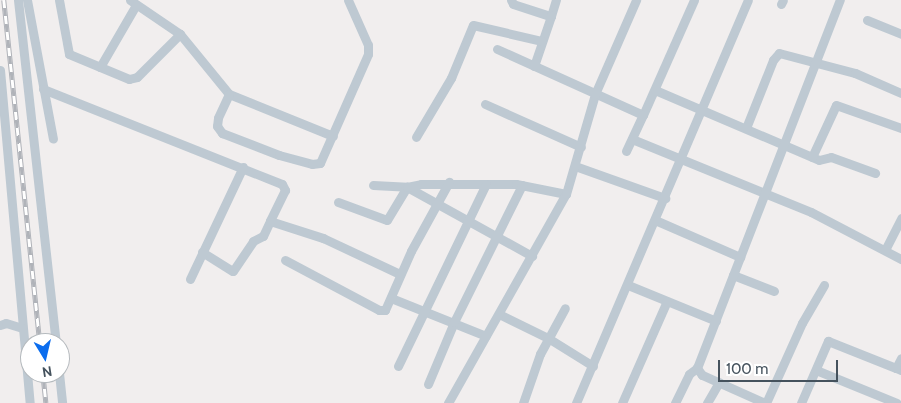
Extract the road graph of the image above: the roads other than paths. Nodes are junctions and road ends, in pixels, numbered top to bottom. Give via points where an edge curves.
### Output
1 (18, 0) edge
2 (27, 0) edge
3 (59, 0) edge
4 (348, 0) edge
5 (511, 0) edge
6 (556, 0) edge
7 (636, 0) edge
8 (694, 0) edge
9 (748, 0) edge
10 (840, 0) edge
11 (133, 2) edge
12 (551, 16) junction
13 (866, 20) dead end
14 (180, 34) junction
15 (901, 34) edge
16 (542, 41) junction
17 (497, 49) dead end
18 (817, 61) junction
19 (534, 66) junction
20 (100, 68) junction
21 (0, 70) edge
22 (43, 89) junction
23 (655, 90) junction
24 (901, 93) edge
25 (229, 94) junction
26 (596, 94) junction
27 (485, 104) dead end
28 (701, 110) junction
29 (643, 116) junction
30 (746, 128) junction
31 (901, 128) edge
32 (333, 136) junction
33 (416, 137) dead end
34 (53, 139) dead end
35 (632, 139) junction
36 (784, 144) junction
37 (580, 146) junction
38 (626, 151) dead end
39 (812, 157) junction
40 (681, 160) junction
41 (575, 166) junction
42 (243, 167) junction
43 (875, 173) dead end
44 (10, 181) junction
45 (449, 182) junction
46 (0, 184) edge
47 (486, 184) junction
48 (373, 185) dead end
49 (522, 185) junction
50 (407, 187) junction
51 (566, 194) junction
52 (766, 195) junction
53 (665, 198) junction
54 (338, 202) dead end
55 (436, 206) junction
56 (901, 218) edge
57 (466, 220) junction
58 (655, 220) junction
59 (270, 221) junction
60 (497, 238) junction
61 (885, 250) junction
62 (202, 252) junction
63 (532, 256) junction
64 (740, 257) junction
65 (901, 259) edge
66 (286, 260) dead end
67 (400, 274) junction
68 (733, 275) junction
69 (190, 280) dead end
70 (628, 284) junction
71 (824, 285) dead end
72 (774, 291) dead end
73 (391, 298) junction
74 (668, 301) junction
75 (565, 308) dead end
76 (424, 310) junction
77 (499, 314) junction
78 (716, 320) junction
79 (454, 322) junction
80 (0, 325) edge
81 (22, 328) junction
82 (55, 333) edge
83 (486, 336) junction
84 (548, 338) junction
85 (901, 358) edge
86 (398, 366) dead end
87 (592, 366) junction
88 (697, 368) junction
89 (899, 369) edge
90 (816, 370) junction
91 (718, 382) junction
92 (60, 383) edge
93 (428, 384) dead end
94 (746, 399) edge
95 (30, 403) edge
96 (62, 403) edge
97 (448, 403) edge
98 (523, 403) edge
99 (576, 403) edge
100 (622, 403) edge
101 (674, 403) edge
102 (708, 403) edge
103 (765, 403) edge
104 (801, 403) edge
105 (897, 403) edge

1 - 82 street
2 - 22 street
3 - 20 street via 69,54
4 - 32 street via 368,45 368,54 350,89
5 - 12 street via 513,4
6 - 12 street
7 - 26 street
8 - 23 street
9 - 28 street
10 - 18 street
11 - 14 street
11 - 20 street
12 - 16 street
13 - 15 street
14 - 20 street via 133,79
14 - 25 street
16 - 19 street
16 - 33 street via 473,25 447,86
17 - 19 street
18 - 24 street via 855,72
18 - 30 street via 788,53 776,56
18 - 36 street
19 - 26 street
21 - 44 street
22 - 34 street
22 - 42 street
23 - 28 street
23 - 29 street
25 - 32 street
25 - 32 street via 218,118 217,126 222,133 279,155 316,164 324,157
26 - 29 street
26 - 37 street
27 - 37 street
28 - 30 street
28 - 40 street
29 - 35 street
30 - 36 street
31 - 39 street via 836,105
35 - 38 street
35 - 40 street
36 - 39 street
36 - 52 street
37 - 41 street
39 - 43 street via 822,161 831,156
40 - 52 street
40 - 53 street
41 - 51 street
41 - 53 street
42 - 59 street via 285,188
42 - 62 street
44 - 46 street
44 - 81 street
45 - 47 street
45 - 50 street
45 - 55 street
47 - 49 street
47 - 57 street
48 - 50 street
49 - 51 street
49 - 60 street
50 - 54 street via 387,220
50 - 55 street
51 - 63 street
52 - 61 street via 811,212
52 - 64 street
53 - 58 street
55 - 57 street
55 - 67 street
56 - 61 street
57 - 60 street
57 - 76 street
58 - 64 street
58 - 70 street
59 - 62 street via 263,236 253,241 233,271
59 - 67 street via 323,238
60 - 63 street
60 - 79 street
61 - 65 street
62 - 69 street
63 - 77 street
64 - 68 street
66 - 73 street via 379,310 385,310
67 - 73 street
68 - 72 street
68 - 78 street
70 - 74 street
70 - 87 street
71 - 103 street via 802,323
73 - 76 street
74 - 78 street
74 - 100 street
75 - 84 street
76 - 79 street
76 - 86 street
77 - 83 street
77 - 84 street
78 - 88 street
79 - 83 street
79 - 93 street
80 - 81 street via 6,323
81 - 95 street
83 - 97 street
84 - 87 street
84 - 98 street
85 - 89 street
87 - 99 street
88 - 91 street via 702,375
88 - 101 street via 689,374
89 - 90 street via 830,340
90 - 104 street
90 - 105 street
91 - 94 street
91 - 102 street
92 - 96 street
94 - 103 street

